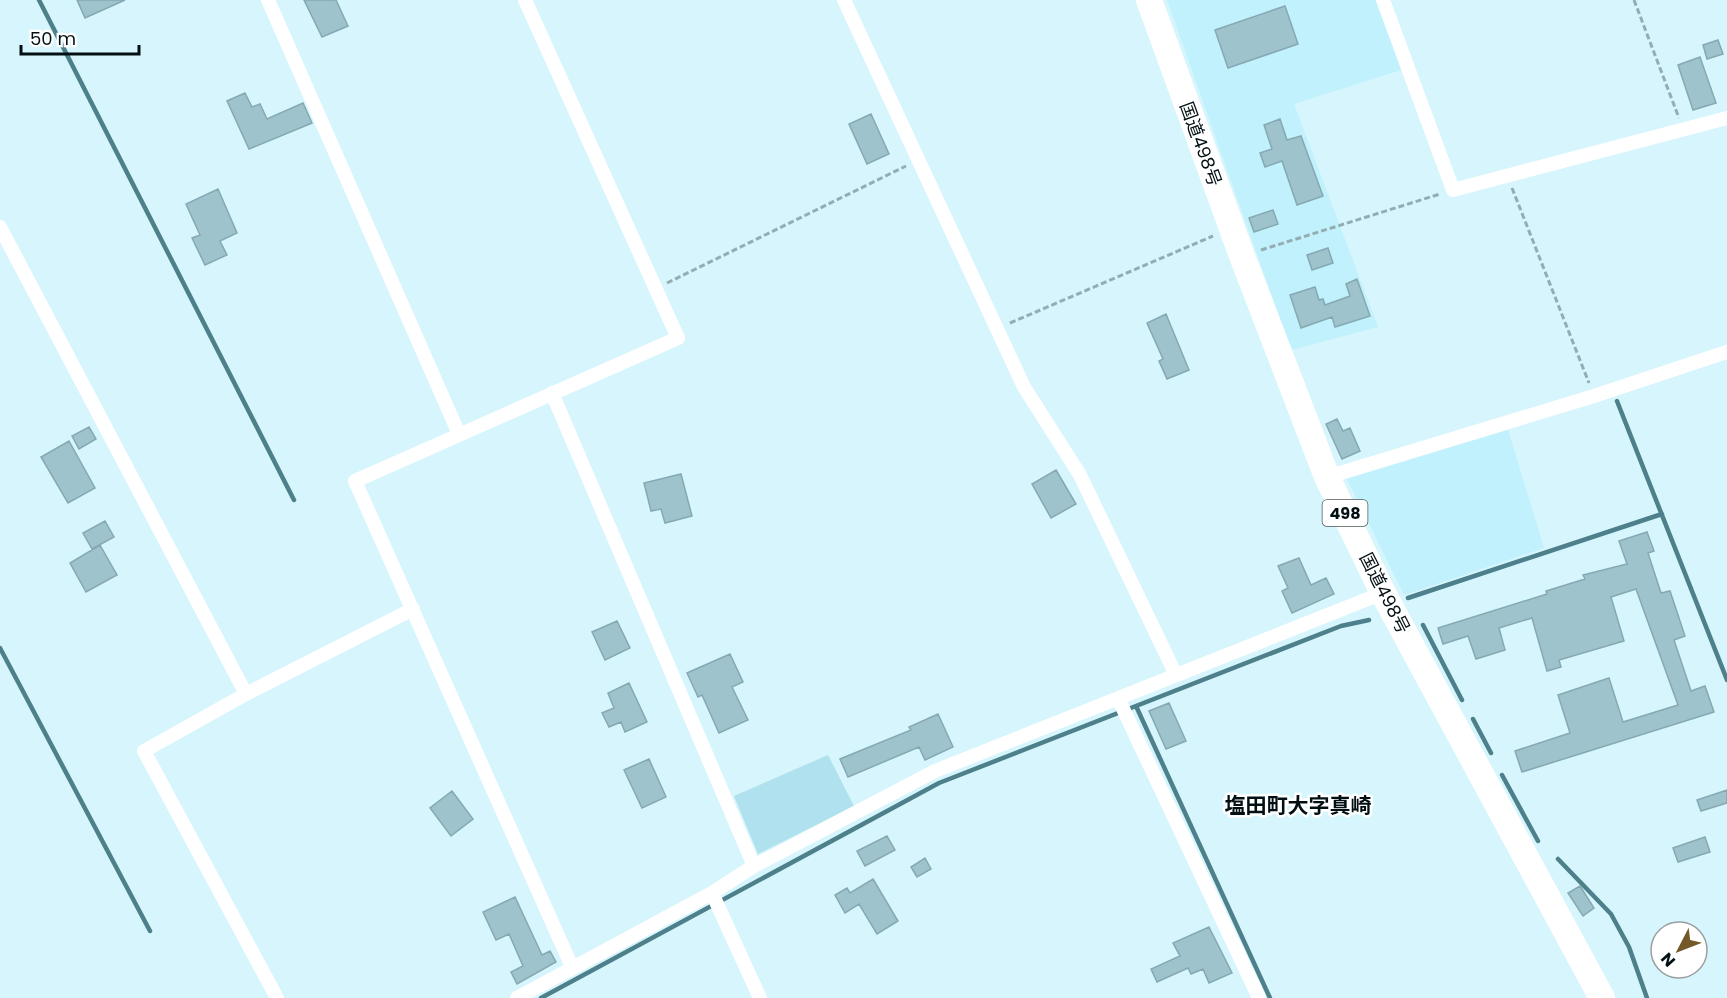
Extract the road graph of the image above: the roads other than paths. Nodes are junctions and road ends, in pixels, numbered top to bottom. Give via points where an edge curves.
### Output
1 (268, 0) edge
2 (525, 0) edge
3 (844, 0) edge
4 (1149, 0) edge
5 (1383, 0) edge
6 (1727, 118) edge
7 (0, 227) edge
8 (1727, 352) edge
9 (552, 393) junction
10 (459, 434) junction
11 (1327, 477) junction
12 (1383, 593) junction
13 (413, 609) junction
14 (1176, 675) junction
15 (246, 694) junction
16 (1118, 698) junction
17 (754, 866) junction
18 (712, 893) junction
19 (572, 967) junction
20 (277, 998) edge
21 (517, 998) edge
22 (760, 998) edge
23 (1259, 998) edge
24 (1602, 998) edge

1 - 10 street
2 - 9 street via 678,338
3 - 14 street via 1024,387 1080,475
4 - 11 highway, 国道498号 / 498
5 - 6 street via 1453,190
7 - 15 street
8 - 11 street
9 - 10 street
9 - 17 street
10 - 13 street via 355,481
11 - 12 highway, 国道498号 / 498
12 - 14 street
12 - 24 highway, 国道498号 / 498
13 - 15 street
13 - 19 street
14 - 16 street
15 - 20 street via 144,751
16 - 17 street via 934,771
16 - 23 street
17 - 18 street
18 - 19 street
18 - 22 street
19 - 21 street

